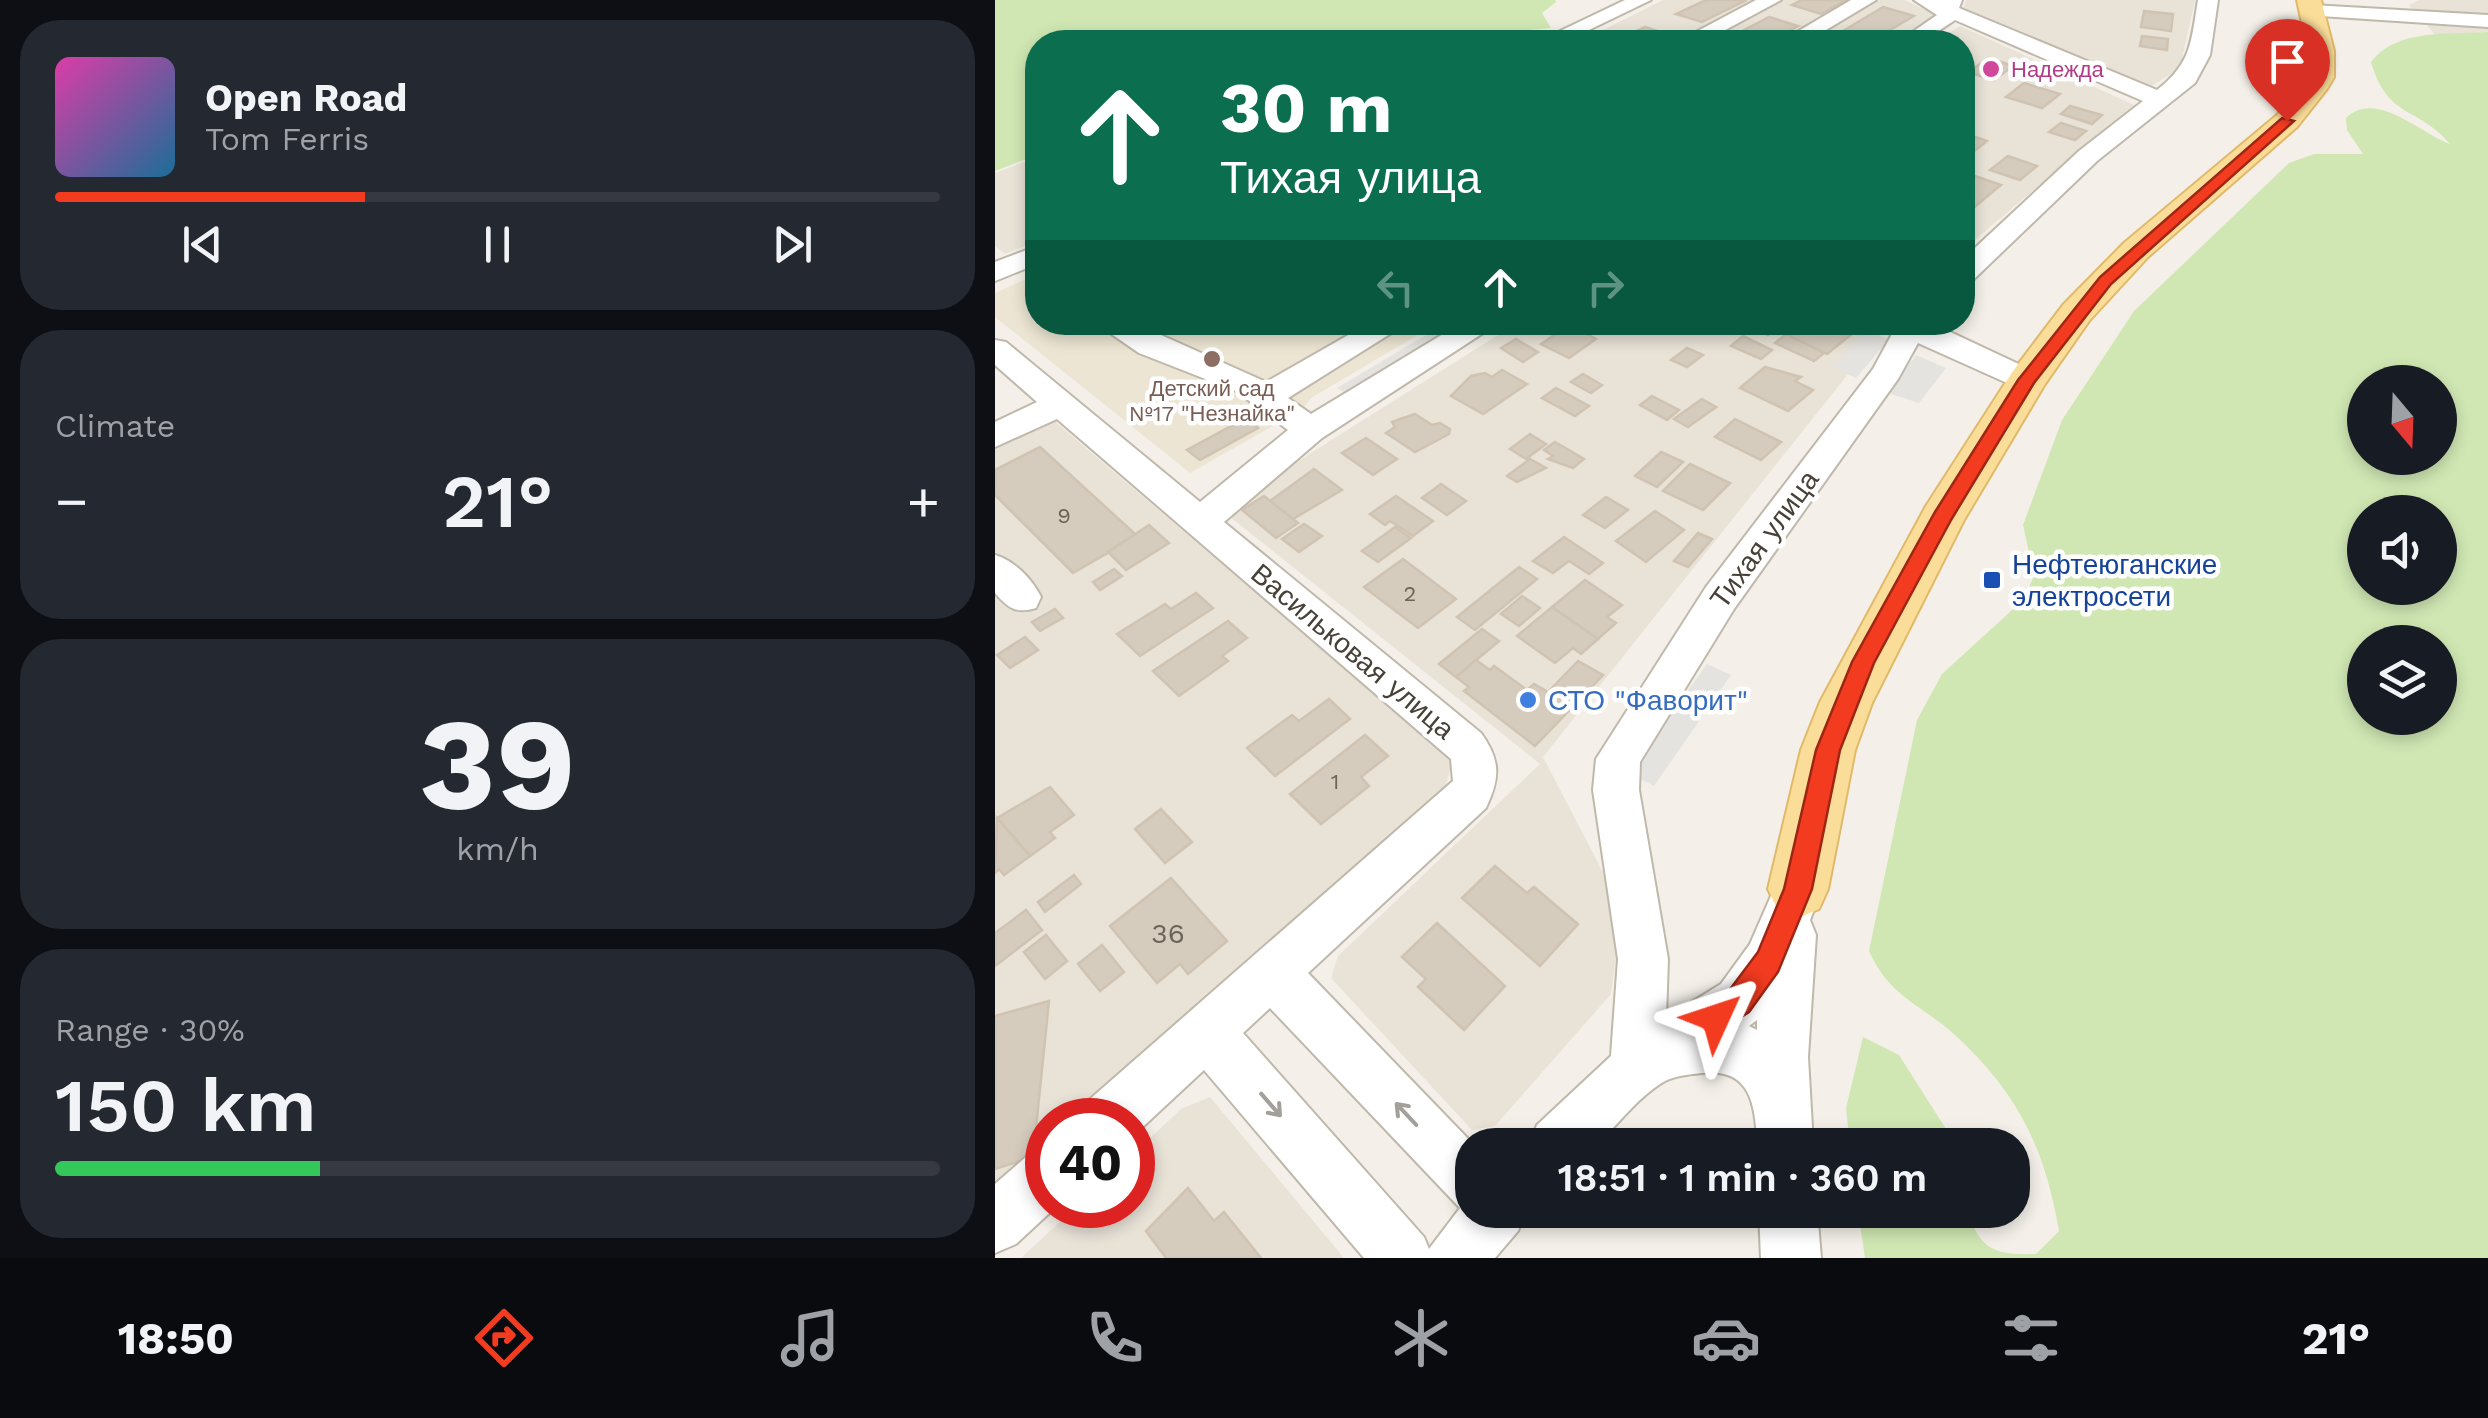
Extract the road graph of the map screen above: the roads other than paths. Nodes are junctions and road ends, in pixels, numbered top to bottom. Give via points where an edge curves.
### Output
1 (1641, 0) edge
2 (1771, 0) edge
3 (1866, 0) edge
4 (1924, 0) edge
5 (2208, 0) edge
6 (2311, 5) edge
7 (1951, 6) edge
8 (2433, 8) edge
9 (2488, 8) edge
10 (2488, 22) edge
11 (1575, 30) edge
12 (1712, 30) edge
13 (1812, 30) edge
14 (1922, 30) edge
15 (2159, 100) junction
16 (1975, 263) edge
17 (1131, 335) edge
18 (1372, 335) edge
19 (1464, 335) edge
20 (1902, 335) edge
21 (1930, 335) edge
22 (995, 349) edge
23 (2027, 380) junction
24 (1265, 398) junction
25 (1060, 404) junction
26 (1310, 430) junction
27 (995, 436) edge
28 (1199, 522) junction
29 (995, 569) edge
30 (1023, 597) dead end
31 (1798, 889) junction
32 (1272, 973) junction
33 (1207, 1032) junction
34 (1637, 1068) junction
35 (1134, 1098) edge
36 (1575, 1128) edge
37 (1783, 1128) edge
38 (1784, 1128) edge
39 (1455, 1166) edge
40 (1025, 1196) edge
41 (995, 1223) edge
42 (1482, 1228) edge
43 (1789, 1228) edge
44 (1403, 1258) edge
45 (1456, 1258) edge
46 (1791, 1258) edge

1 - 11 street
2 - 12 street
3 - 13 street
4 - 7 street
5 - 15 street via 2193,71
6 - 8 street
6 - 23 main road via 2320,77 2301,106 2105,280
7 - 14 street
7 - 15 street
8 - 9 street
8 - 10 street
15 - 16 street
17 - 24 street via 1233,376
18 - 24 street
19 - 26 street
20 - 34 street, Тихая улица via 1887,372 1711,612 1618,759 1616,790 1643,959
21 - 23 street
22 - 25 street, Васильковая улица
23 - 31 main road via 1857,675 1828,750
24 - 26 street
25 - 27 street
25 - 28 street, Васильковая улица
26 - 28 street
28 - 32 street, Васильковая улица via 1477,760 1471,794
29 - 30 street
31 - 34 street via 1768,962 1739,1002
31 - 38 street via 1782,1018
32 - 33 street, Васильковая улица
39 -> 32 street
33 - 35 street, Васильковая улица
33 -> 44 street
34 - 36 street
34 - 37 street via 1713,1042 1742,1048 1771,1074
40 - 41 street
42 - 45 street
43 - 46 street

